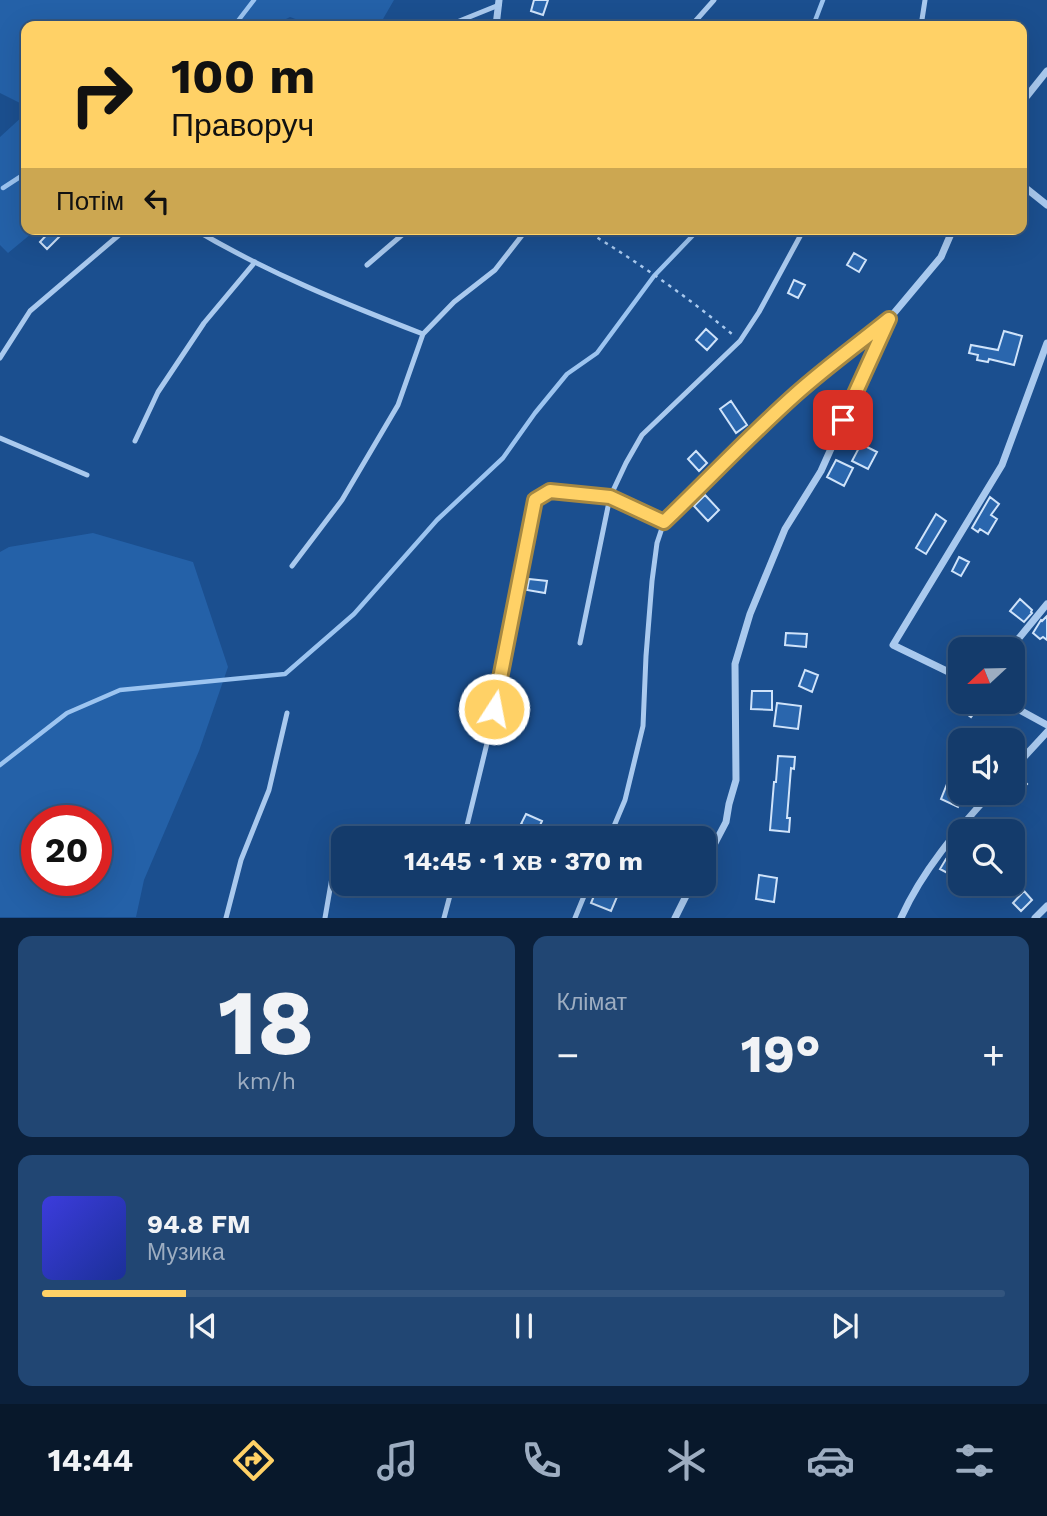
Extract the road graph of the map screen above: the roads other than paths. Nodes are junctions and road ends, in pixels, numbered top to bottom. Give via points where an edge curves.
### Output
1 (714, 0) edge
2 (925, 0) edge
3 (499, 3) edge
4 (458, 21) edge
5 (497, 21) edge
6 (695, 21) edge
7 (922, 21) edge
8 (1047, 71) edge
9 (1027, 96) edge
10 (1027, 188) edge
11 (1047, 205) edge
12 (119, 235) edge
13 (205, 235) edge
14 (402, 235) edge
15 (522, 235) edge
16 (801, 235) edge
17 (950, 235) edge
18 (255, 262) junction
19 (367, 265) dead end
20 (889, 319) junction
21 (423, 334) junction
22 (1047, 342) edge
23 (0, 358) edge
24 (0, 438) edge
25 (135, 441) dead end
26 (87, 475) dead end
27 (610, 497) junction
28 (664, 522) junction
29 (292, 566) dead end
30 (1047, 604) edge
31 (1020, 637) edge
32 (580, 643) dead end
33 (948, 672) edge
34 (287, 713) dead end
35 (1026, 714) edge
36 (1047, 725) edge
37 (1047, 732) edge
38 (1025, 756) edge
39 (980, 805) edge
40 (467, 826) edge
41 (614, 826) edge
42 (716, 841) edge
43 (331, 883) edge
44 (450, 896) edge
45 (584, 896) edge
46 (686, 896) edge
47 (1047, 907) edge
48 (226, 918) edge
49 (325, 918) edge
50 (444, 918) edge
51 (575, 918) edge
52 (675, 918) edge
53 (901, 918) edge
54 (1035, 918) edge

1 - 6 lane
2 - 7 lane
3 - 4 lane
3 - 5 street
8 - 9 street
10 - 11 street
12 - 23 lane via 30,311
13 - 18 lane
14 - 19 lane
15 - 21 lane via 495,270
16 - 27 lane via 740,341 642,435
17 - 20 street via 941,257
18 - 21 lane
18 - 25 lane via 204,323 158,392
20 - 28 lane via 799,392
20 - 42 street via 821,471 785,529 750,614 735,664 736,780 726,822
21 - 29 lane via 397,405 342,500
22 - 33 street via 1002,465 893,645
24 - 26 lane
27 - 28 lane
27 - 32 lane
27 - 40 lane via 550,491 535,500
28 - 41 lane via 653,581 643,726
30 - 31 street
34 - 48 lane via 270,790 241,859
35 - 36 street
37 - 38 street
39 - 53 street via 911,896
43 - 49 lane
44 - 50 lane
45 - 51 lane
46 - 52 street
47 - 54 street

